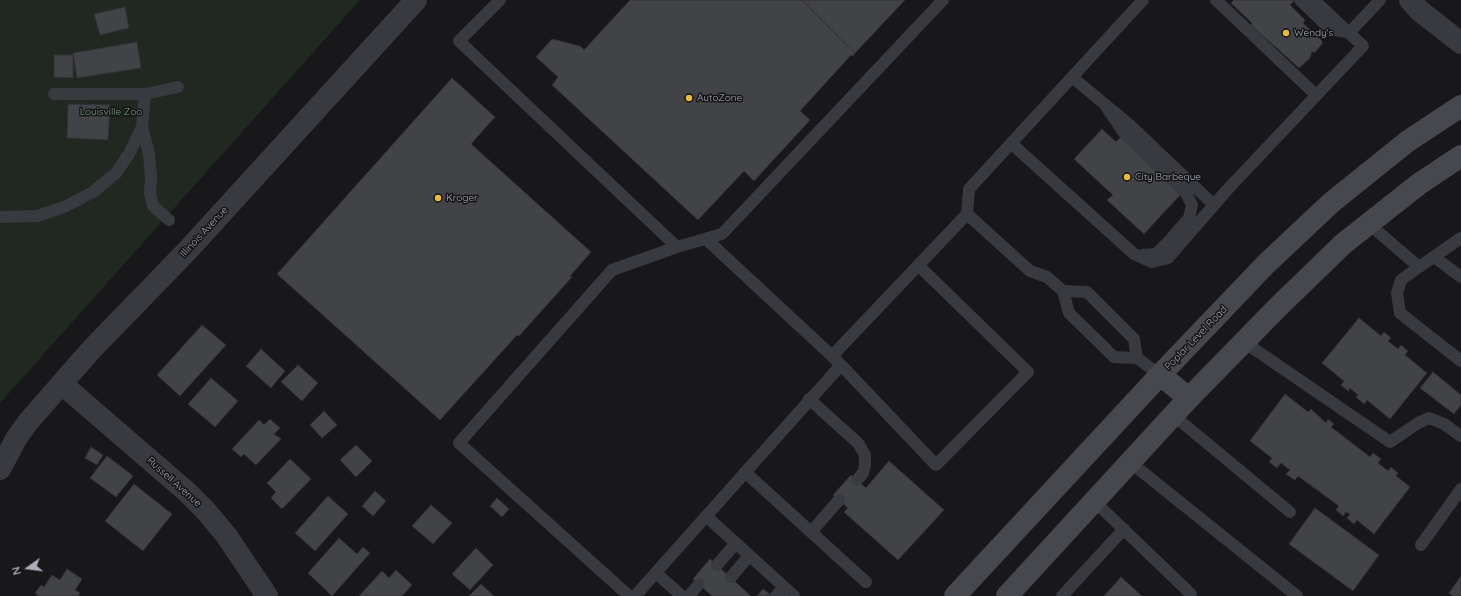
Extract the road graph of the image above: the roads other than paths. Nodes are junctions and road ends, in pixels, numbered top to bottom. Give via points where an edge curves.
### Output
1 (416, 0) edge
2 (500, 0) edge
3 (943, 0) edge
4 (1143, 0) edge
5 (1216, 0) edge
6 (1300, 0) edge
7 (1314, 0) edge
8 (1380, 0) edge
9 (1410, 0) edge
10 (1349, 33) junction
11 (1461, 43) edge
12 (1072, 77) junction
13 (178, 87) dead end
14 (54, 94) dead end
15 (145, 94) junction
16 (1316, 95) junction
17 (1105, 105) junction
18 (1461, 106) edge
19 (142, 127) junction
20 (1012, 144) junction
21 (1461, 156) edge
22 (1214, 205) junction
23 (967, 214) junction
24 (0, 216) edge
25 (169, 220) dead end
26 (1369, 224) junction
27 (1461, 238) edge
28 (706, 239) junction
29 (677, 247) junction
30 (1134, 254) junction
31 (1434, 257) junction
32 (919, 266) junction
33 (1418, 267) junction
34 (1461, 277) edge
35 (1064, 291) junction
36 (1244, 342) junction
37 (832, 356) junction
38 (1137, 358) junction
39 (1461, 361) edge
40 (841, 365) junction
41 (1160, 375) junction
42 (62, 384) junction
43 (1189, 398) junction
44 (809, 400) junction
45 (1173, 415) junction
46 (1461, 436) edge
47 (1130, 462) junction
48 (0, 469) edge
49 (745, 472) junction
50 (857, 480) dead end
51 (1461, 489) edge
52 (839, 500) dead end
53 (1094, 501) junction
54 (1290, 512) dead end
55 (706, 516) junction
56 (1124, 529) junction
57 (811, 532) junction
58 (736, 543) junction
59 (1421, 545) dead end
60 (749, 556) junction
61 (717, 565) dead end
62 (656, 573) junction
63 (731, 577) dead end
64 (866, 582) dead end
65 (699, 584) dead end
66 (784, 586) junction
67 (1190, 595) edge
68 (267, 596) edge
69 (629, 596) edge
70 (635, 596) edge
71 (682, 596) edge
72 (689, 596) edge
73 (776, 596) edge
74 (794, 596) edge
75 (955, 596) edge
76 (1007, 596) edge
77 (1062, 596) edge
78 (1297, 596) edge

1 - 42 street, Illinois Avenue
2 - 29 lane via 459,41
3 - 28 lane via 722,234
4 - 12 lane
5 - 16 lane
6 - 10 lane via 1330,28
7 - 10 lane
8 - 10 lane
9 - 11 street
10 - 16 lane via 1363,46
12 - 17 lane
12 - 20 lane
13 - 15 lane
14 - 15 lane
15 - 19 lane
16 - 22 lane
17 - 22 lane via 1131,126
17 - 30 lane via 1124,133 1186,193 1192,205 1189,218 1156,254
18 - 41 main road, Poplar Level Road via 1408,141 1332,202 1266,264
19 - 24 lane via 116,173 93,192 64,207 37,216
19 - 25 lane via 149,154 150,193 154,206
20 - 23 lane via 969,189
20 - 30 lane
21 - 26 main road via 1419,184
22 - 30 lane via 1168,258 1152,262
23 - 32 lane
23 - 35 lane via 1030,271 1047,277
26 - 33 lane
26 - 36 main road via 1344,244
27 - 31 lane
28 - 29 lane
28 - 37 lane
29 - 69 lane via 612,270 459,443
31 - 33 lane
31 - 34 lane
32 - 37 lane
32 - 40 lane via 1028,372 936,465
33 - 39 lane via 1401,280 1397,294 1400,313
35 - 38 lane via 1069,313 1114,357
35 - 38 lane via 1087,292 1134,339
36 - 43 main road
36 - 46 lane via 1390,442 1429,418 1444,424
37 - 40 lane
38 - 41 lane
40 - 44 lane
41 - 43 main road
41 - 75 main road, Poplar Level Road
42 - 48 street, Illinois Avenue via 28,422
42 - 68 street, Russell Avenue via 205,510 226,535
43 - 45 main road
44 - 49 lane
44 - 50 lane via 858,443 865,455 863,473
45 - 47 main road
45 - 54 lane
47 - 53 main road
47 - 78 lane
49 - 55 lane
49 - 57 lane
51 - 59 lane
52 - 57 lane
53 - 56 lane
53 - 76 main road
55 - 58 lane
55 - 62 lane
56 - 67 lane
56 - 77 lane
57 - 64 lane
58 - 60 lane
58 - 61 lane
60 - 63 lane
60 - 66 lane
62 - 70 lane
62 - 71 lane
65 - 72 lane
66 - 73 lane
66 - 74 lane

